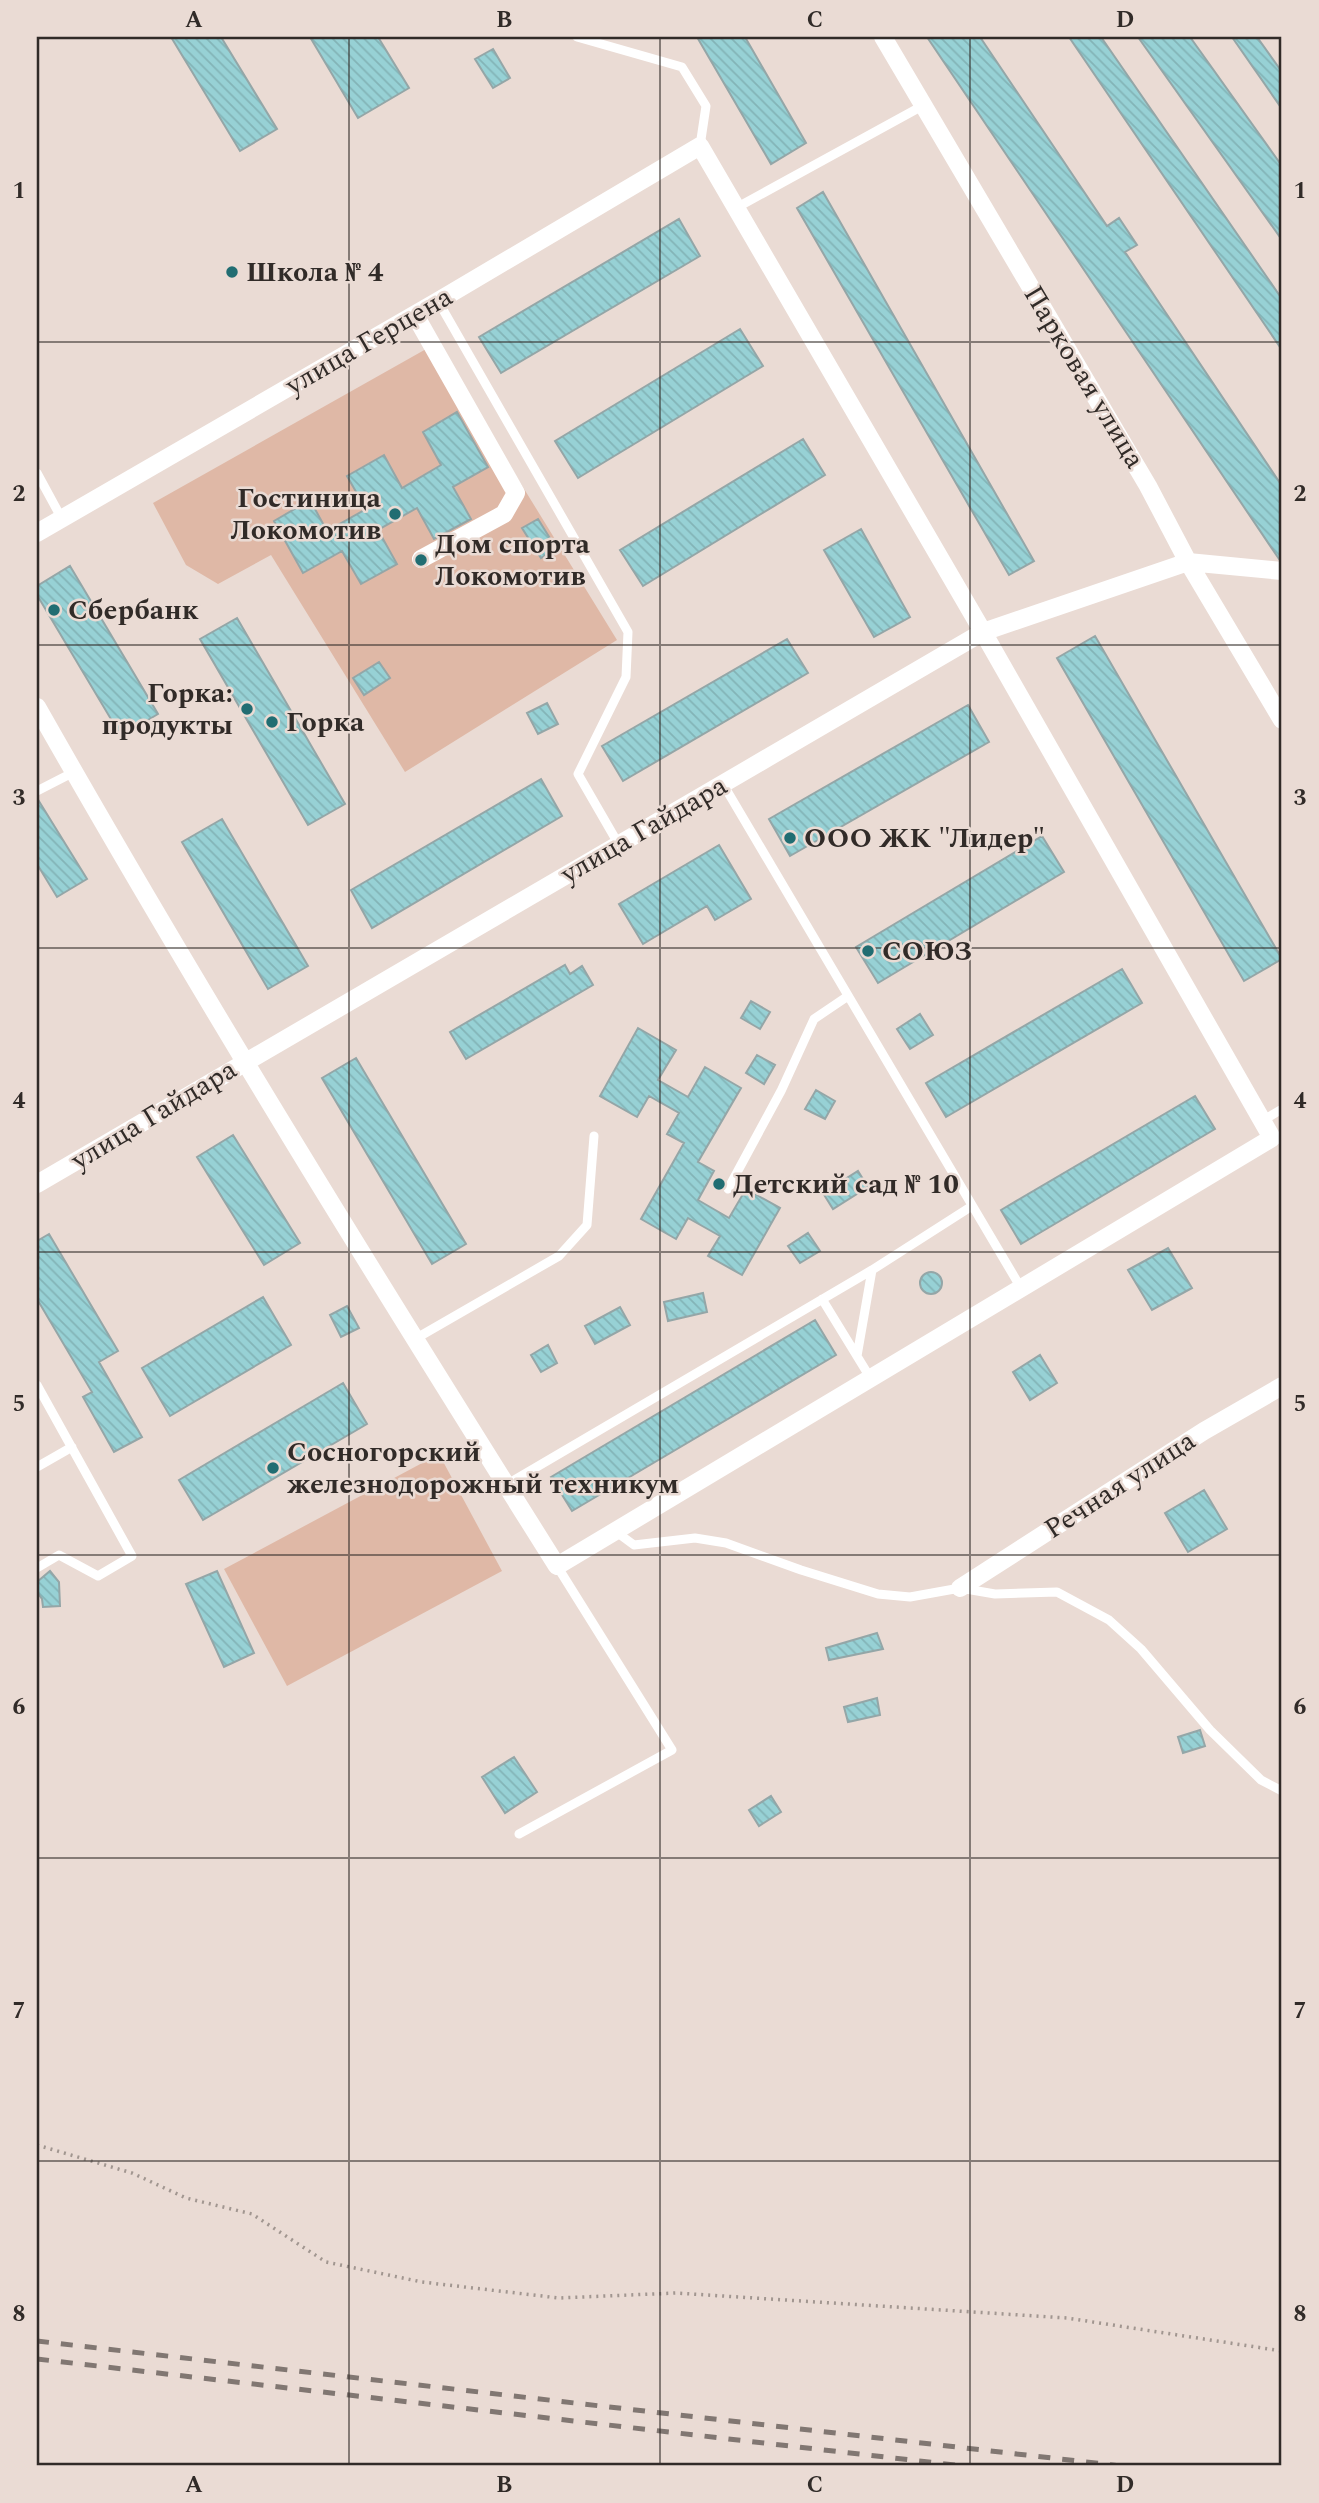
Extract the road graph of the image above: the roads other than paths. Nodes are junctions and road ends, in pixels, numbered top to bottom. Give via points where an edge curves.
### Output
1 (577, 37) edge
2 (883, 37) edge
3 (924, 105) junction
4 (700, 146) junction
5 (736, 208) junction
6 (438, 301) junction
7 (415, 315) junction
8 (37, 473) edge
9 (62, 519) junction
10 (37, 533) edge
11 (421, 559) dead end
12 (1188, 562) junction
13 (1282, 571) edge
14 (983, 632) junction
15 (37, 708) edge
16 (1282, 720) edge
17 (74, 772) junction
18 (723, 784) junction
19 (37, 791) edge
20 (619, 845) junction
21 (848, 996) junction
22 (245, 1061) junction
23 (1282, 1109) edge
24 (1262, 1121) junction
25 (594, 1136) dead end
26 (1277, 1140) edge
27 (37, 1184) edge
28 (729, 1189) dead end
29 (972, 1206) junction
30 (872, 1270) junction
31 (1021, 1289) junction
32 (822, 1298) junction
33 (415, 1339) junction
34 (857, 1356) junction
35 (871, 1379) junction
36 (37, 1385) edge
37 (1282, 1385) edge
38 (72, 1447) junction
39 (37, 1467) edge
40 (506, 1485) junction
41 (615, 1531) junction
42 (558, 1566) junction
43 (37, 1568) edge
44 (960, 1588) junction
45 (1282, 1791) edge
46 (519, 1833) dead end

1 - 4 lane via 682,67 706,106
2 - 3 street, Парковая улица
3 - 5 lane
3 - 12 street, Парковая улица via 1149,486
4 - 5 street
4 - 6 street, улица Герцена
5 - 14 street
6 - 7 street, улица Герцена
6 - 20 lane via 628,632 626,677 578,774
7 - 9 street, улица Герцена
7 - 11 street via 516,493 504,514
8 - 9 lane
9 - 10 street, улица Герцена
12 - 13 street, улица Гайдара
12 - 14 street, улица Гайдара
12 - 16 street, Парковая улица
14 - 18 street, улица Гайдара
14 - 24 street
15 - 17 street
17 - 19 lane
17 - 22 street
18 - 20 street, улица Гайдара
18 - 21 lane
20 - 22 street, улица Гайдара
21 - 28 lane via 814,1019
21 - 29 lane
22 - 27 street, улица Гайдара
22 - 33 street
23 - 24 lane
24 - 26 street
25 - 33 lane via 587,1225 559,1256
26 - 31 street
29 - 30 lane
29 - 31 lane
30 - 32 lane
30 - 34 lane
31 - 35 street
32 - 34 lane
32 - 40 lane
33 - 40 street
34 - 35 lane
35 - 41 street
36 - 38 lane
37 - 44 street, Речная улица
38 - 39 lane
38 - 43 lane via 132,1556 98,1576 60,1555
40 - 42 street
41 - 42 street
41 - 44 lane via 634,1545 695,1538 726,1543 878,1594 910,1597
42 - 46 lane via 672,1750
44 - 45 lane via 995,1594 1057,1592 1109,1620 1252,1772

